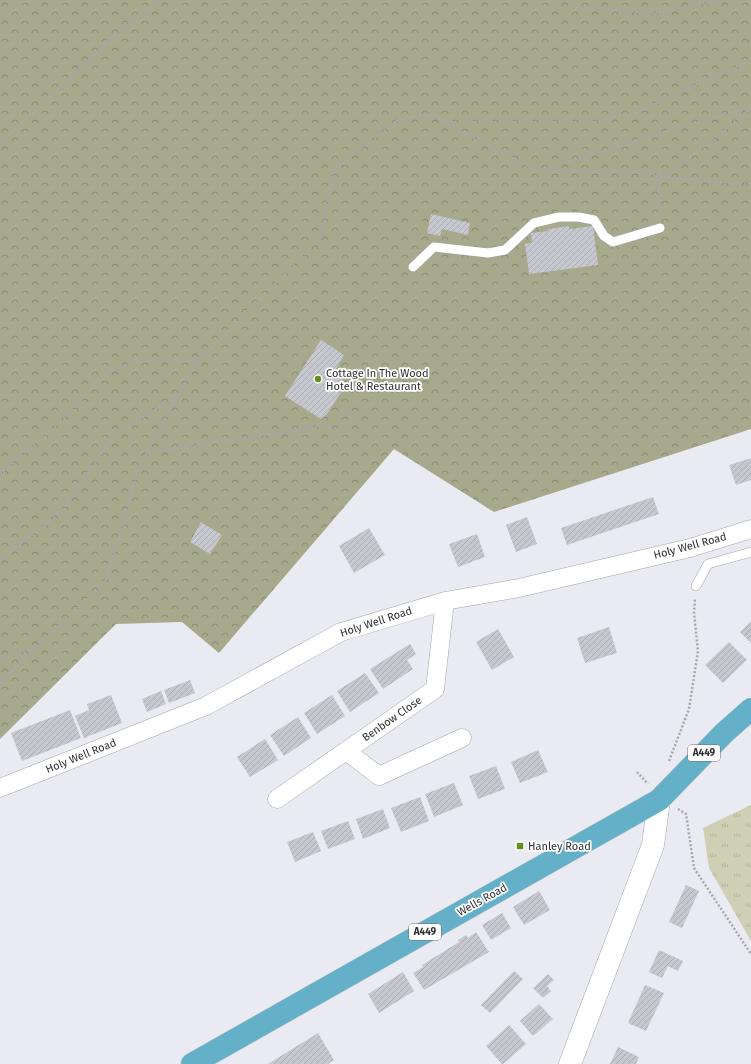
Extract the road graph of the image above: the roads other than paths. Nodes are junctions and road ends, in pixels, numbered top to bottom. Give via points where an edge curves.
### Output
1 (660, 228) road end
2 (413, 267) dead end
3 (751, 529) edge
4 (751, 552) edge
5 (696, 586) road end
6 (445, 601) junction
7 (751, 709) edge
8 (462, 738) dead end
9 (346, 751) junction
10 (0, 788) edge
11 (656, 794) junction
12 (277, 799) dead end
13 (192, 1064) edge
14 (570, 1064) edge

1 - 2 lane via 614,242 604,236 594,220 578,217 559,218 534,223 505,250 488,253 434,248
3 - 6 street, Holy Well Road via 690,548 534,584
4 - 5 lane via 708,564
6 - 9 street, Benbow Close via 435,689
6 - 10 street, Holy Well Road via 341,632 206,706
7 - 11 highway, Wells Road / A449
8 - 9 street via 379,776
9 - 12 street, Benbow Close
11 - 13 highway, Wells Road / A449
11 - 14 main road via 653,845

